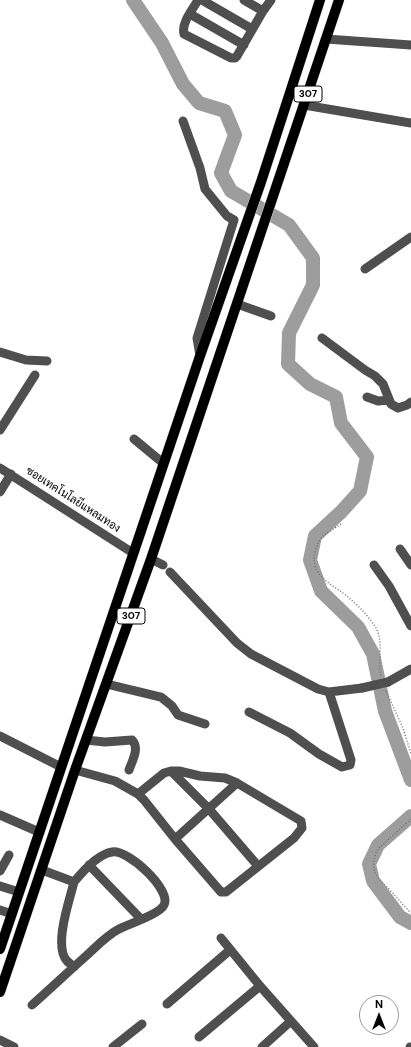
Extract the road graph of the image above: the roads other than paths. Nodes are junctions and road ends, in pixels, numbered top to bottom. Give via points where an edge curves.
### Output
1 (198, 0) edge
2 (202, 0) edge
3 (244, 0) edge
4 (271, 0) edge
5 (320, 0) edge
6 (339, 0) edge
7 (263, 11) junction
8 (190, 14) junction
9 (252, 29) junction
10 (326, 38) junction
11 (244, 45) junction
12 (411, 45) edge
13 (304, 105) junction
14 (183, 121) dead end
15 (411, 123) edge
16 (411, 237) edge
17 (365, 269) dead end
18 (237, 304) junction
19 (271, 316) dead end
20 (322, 338) dead end
21 (0, 352) edge
22 (200, 356) junction
23 (48, 361) dead end
24 (35, 375) dead end
25 (367, 397) dead end
26 (389, 400) junction
27 (411, 402) edge
28 (0, 430) edge
29 (134, 439) dead end
30 (163, 463) junction
31 (0, 468) edge
32 (10, 474) junction
33 (0, 492) edge
34 (400, 549) dead end
35 (133, 553) junction
36 (152, 558) junction
37 (374, 565) dead end
38 (411, 566) edge
39 (411, 626) edge
40 (411, 669) edge
41 (107, 684) junction
42 (329, 692) junction
43 (249, 712) dead end
44 (205, 724) dead end
45 (0, 736) edge
46 (86, 740) junction
47 (61, 767) junction
48 (76, 770) junction
49 (129, 770) dead end
50 (171, 771) junction
51 (237, 783) junction
52 (138, 794) junction
53 (209, 809) junction
54 (0, 815) edge
55 (39, 832) junction
56 (175, 839) junction
57 (8, 855) dead end
58 (89, 865) junction
59 (28, 866) junction
60 (258, 866) junction
61 (42, 870) junction
62 (0, 871) edge
63 (74, 882) junction
64 (0, 886) edge
65 (19, 892) junction
66 (0, 910) edge
67 (12, 914) junction
68 (141, 919) junction
69 (221, 938) dead end
70 (0, 948) edge
71 (230, 950) junction
72 (74, 967) junction
73 (260, 986) junction
74 (0, 992) edge
75 (167, 1004) dead end
76 (32, 1005) dead end
77 (291, 1021) junction
78 (142, 1024) dead end
79 (199, 1037) dead end
80 (0, 1040) edge
81 (14, 1047) edge
82 (113, 1047) edge
83 (262, 1047) edge
84 (314, 1047) edge

1 - 8 street
2 - 9 street
3 - 7 street
4 - 7 street
5 - 22 main road, 307 via 261,182
6 - 10 main road, 307
7 - 9 street
8 - 11 street
8 - 11 street via 184,34 231,58 235,58
9 - 11 street
10 - 12 street
10 - 13 main road, 307
13 - 15 street
13 - 18 main road, 307
14 - 22 street via 205,189 227,216 234,220 197,338
16 - 17 street
18 - 19 street
18 - 36 main road, 307
20 - 26 street via 375,376 383,384
21 - 23 street via 26,360
22 - 30 main road, 307
24 - 28 street
25 - 26 street via 378,401
26 - 27 street via 398,408
29 - 30 street
30 - 35 main road, 307
31 - 32 street, ซอยเทคโนโลยีแหลมทอง
32 - 33 street
32 - 35 street, ซอยเทคโนโลยีแหลมทอง
34 - 38 street
35 - 47 main road, 307
36 - 41 main road, 307
36 - 42 street via 166,568 246,650
37 - 39 street
40 - 42 street, bridge via 385,684
41 - 44 street via 160,697 172,706 178,715
41 - 46 main road, 307
42 - 43 street via 351,760 347,766 342,767 324,758 290,733
45 - 47 street
46 - 48 main road, 307
46 - 49 street via 132,740 136,746
47 - 55 main road, 307
48 - 52 street via 115,781
48 - 61 main road, 307
50 - 51 street via 225,778
50 - 52 street via 164,773
50 - 53 street
51 - 53 street
51 - 60 street via 301,821 302,824 300,832 294,838
52 - 56 street
53 - 56 street
53 - 60 street
54 - 55 street
55 - 59 main road, 307
56 - 60 street via 221,892 226,892
57 - 62 street
58 - 63 street
58 - 68 street
58 - 68 street via 105,854 116,851 123,853 147,871 163,893 165,903 156,913
59 - 61 main road
59 - 65 main road, 307
61 - 63 street
61 - 74 main road, 307
63 - 72 street via 61,945 66,961
64 - 65 street
65 - 67 main road, 307
66 - 67 street
67 - 70 main road, 307
68 - 72 street via 118,930
69 - 71 street
71 - 73 street
71 - 75 street
72 - 76 street
73 - 77 street
73 - 79 street
77 - 83 street
77 - 84 street
78 - 82 street
80 - 81 street

